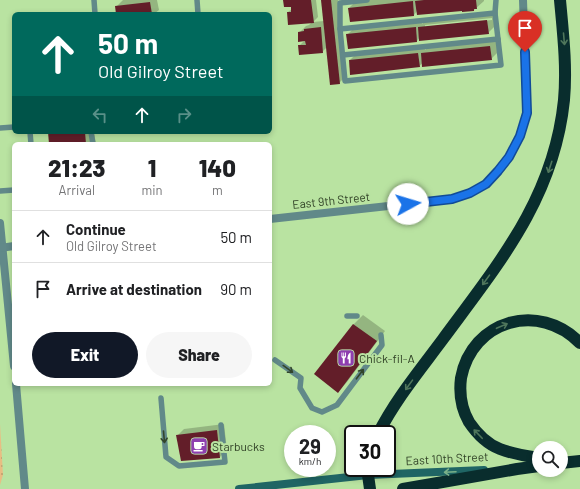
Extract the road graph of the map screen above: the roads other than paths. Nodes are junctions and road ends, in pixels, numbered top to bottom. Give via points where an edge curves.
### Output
1 (94, 0) edge
2 (197, 0) edge
3 (367, 0) edge
4 (496, 0) edge
5 (523, 0) edge
6 (560, 0) edge
7 (95, 12) edge
8 (198, 12) edge
9 (495, 13) junction
10 (340, 29) junction
11 (498, 39) junction
12 (342, 55) junction
13 (12, 127) edge
14 (0, 128) edge
15 (12, 190) edge
16 (0, 191) edge
17 (272, 219) edge
18 (0, 223) edge
19 (12, 246) edge
20 (1, 247) edge
21 (347, 316) dead end
22 (357, 316) dead end
23 (381, 335) dead end
24 (580, 343) edge
25 (12, 348) edge
26 (275, 360) dead end
27 (16, 386) edge
28 (161, 398) dead end
29 (221, 425) dead end
30 (383, 425) edge
31 (532, 457) edge
32 (532, 467) edge
33 (517, 468) junction
34 (396, 471) edge
35 (344, 475) edge
36 (369, 477) edge
37 (25, 489) edge
38 (239, 489) edge
39 (370, 489) edge
40 (404, 489) edge

1 - 7 lane
2 - 8 lane
3 - 10 lane via 340,3
4 - 9 lane
5 - 17 street, East 9th Street via 527,113 520,136 509,157 486,184 452,199
6 -> 30 highway via 565,64 564,100 554,155 542,188 506,254 394,405
9 - 10 lane
9 - 11 lane
10 - 12 lane
11 - 12 lane
11 - 12 lane via 500,64 345,81
13 - 14 lane
15 - 16 lane
18 - 20 street
19 - 20 street
20 - 25 street
21 - 22 lane
26 -> 23 lane via 300,378 300,388 312,408 322,412 336,405 382,345
31 -> 24 highway via 500,449 486,441 474,429 465,415 460,400 463,368 471,352 483,338 512,322 542,321 569,332
27 - 37 street
28 -> 29 lane via 166,457 179,466 225,462
32 - 33 highway
33 -> 34 main road, East 10th Street
33 - 40 highway, East 10th Street
35 - 38 main road, East 10th Street
36 - 39 highway

